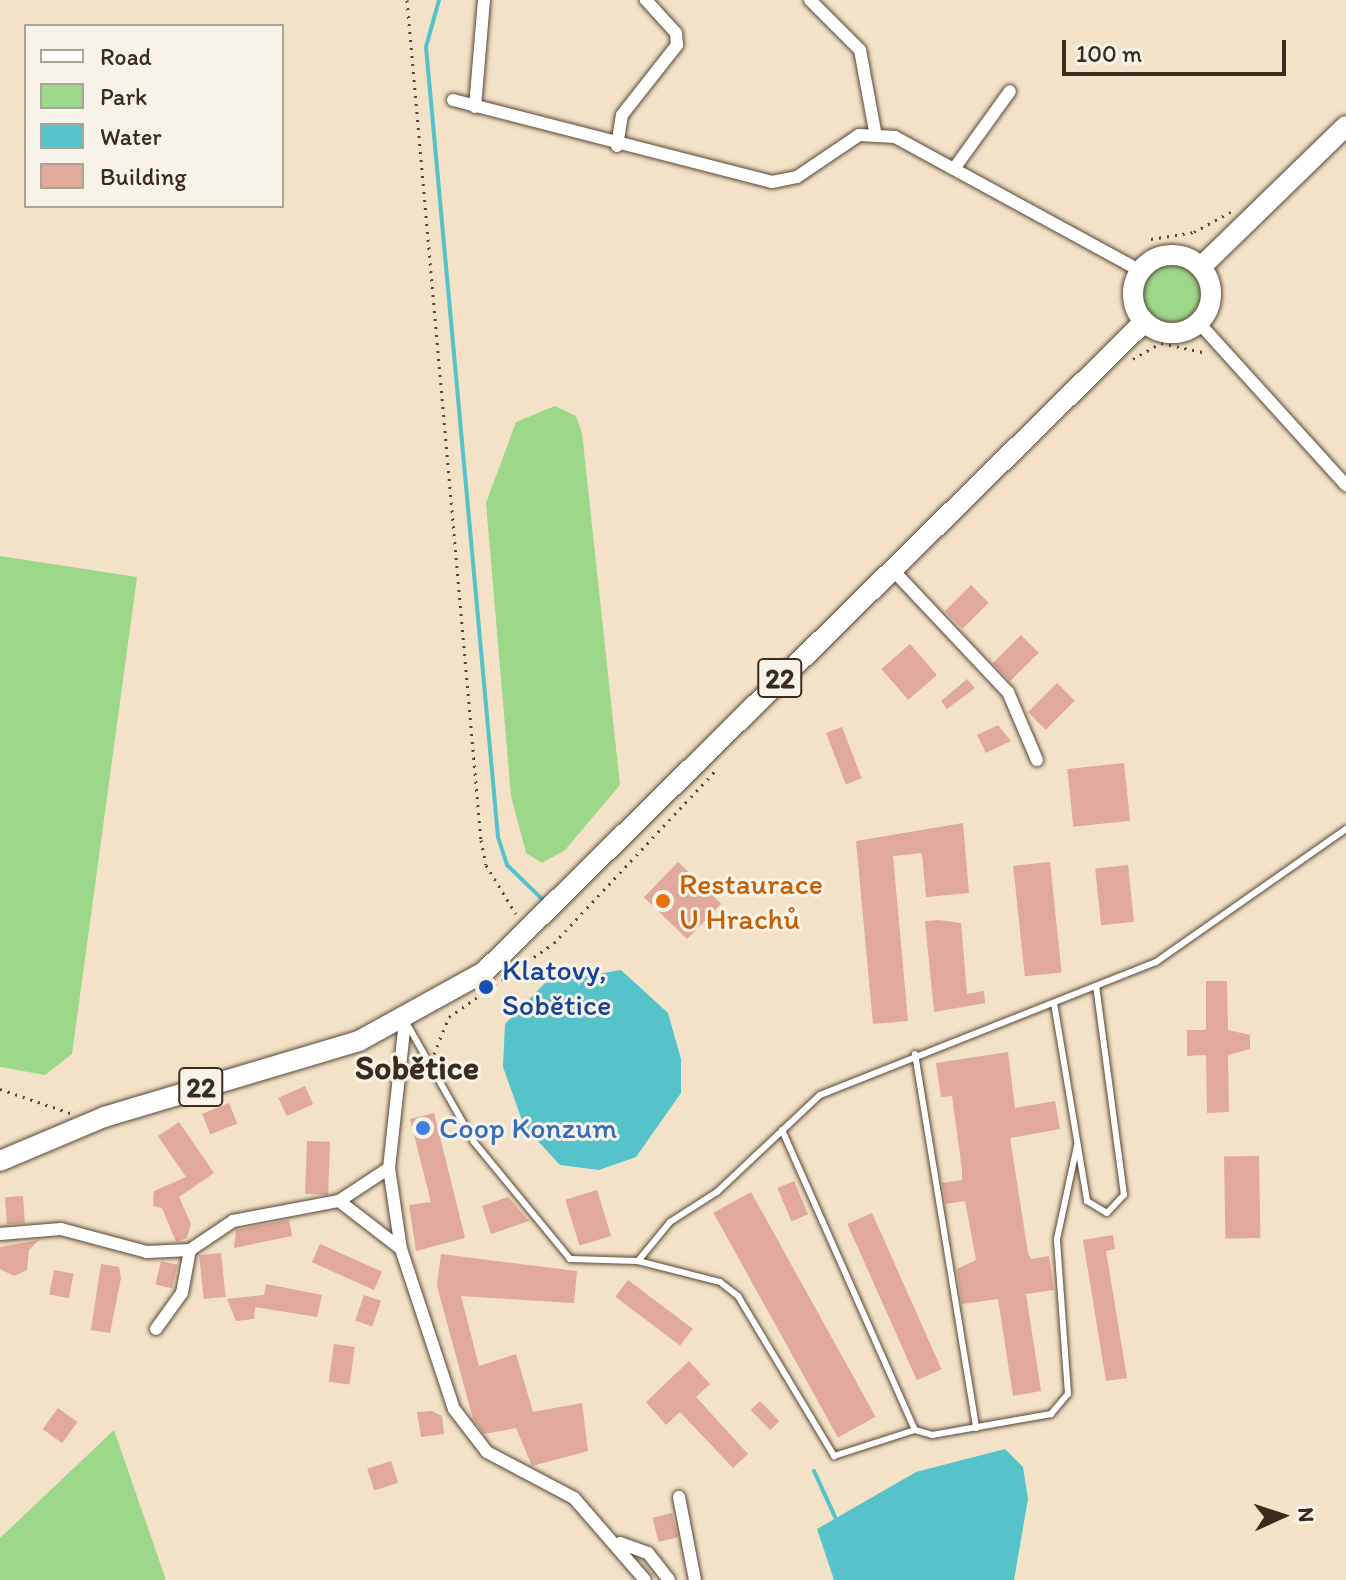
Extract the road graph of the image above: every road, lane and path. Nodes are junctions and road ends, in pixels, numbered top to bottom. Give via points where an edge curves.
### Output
1 (407, 0) edge
2 (484, 0) edge
3 (646, 0) edge
4 (810, 0) edge
5 (1010, 91) dead end
6 (453, 100) dead end
7 (475, 107) junction
8 (1346, 126) edge
9 (876, 136) junction
10 (617, 146) junction
11 (956, 166) junction
12 (1236, 208) dead end
13 (1151, 239) dead end
14 (1201, 267) junction
15 (1141, 271) junction
16 (1144, 322) junction
17 (1199, 323) junction
18 (1220, 361) dead end
19 (1129, 362) dead end
20 (1346, 485) edge
21 (890, 567) junction
22 (727, 759) dead end
23 (1037, 760) dead end
24 (1346, 829) edge
25 (524, 923) dead end
26 (1096, 986) junction
27 (1054, 1003) junction
28 (405, 1021) junction
29 (915, 1054) junction
30 (429, 1066) junction
31 (0, 1089) edge
32 (85, 1111) dead end
33 (782, 1130) junction
34 (1077, 1146) junction
35 (0, 1161) edge
36 (389, 1168) junction
37 (339, 1201) junction
38 (0, 1234) edge
39 (401, 1249) junction
40 (190, 1250) junction
41 (638, 1261) junction
42 (156, 1329) dead end
43 (976, 1428) junction
44 (915, 1430) junction
45 (679, 1497) dead end
46 (620, 1543) junction
47 (645, 1580) edge
48 (669, 1580) edge
49 (695, 1580) edge

1 - 25 path via 481,840 498,888
2 - 7 street
3 - 10 street via 676,33 677,45 622,115
4 - 9 street via 860,50
5 - 11 street
6 - 7 street
7 - 10 street
8 - 14 main road
9 - 10 street via 859,135 797,177 772,182
9 - 11 street via 895,137
11 - 15 street
12 - 13 path via 1194,232
14 - 15 main road via 1170,255
14 - 17 main road via 1212,292
15 - 16 main road via 1133,293
16 - 17 main road via 1167,334
16 - 21 main road, 22
17 - 20 street
18 - 19 path via 1198,347 1161,343
21 - 23 street via 1008,692
21 - 28 main road, 22 via 529,934
22 - 30 path via 554,943 449,1017
24 - 26 lane via 1156,962
26 - 27 lane
26 - 34 lane via 1124,1195 1117,1210 1093,1211
27 - 29 lane
27 - 34 lane
28 - 30 lane
28 - 35 main road, 22 via 300,1062 104,1117
28 - 36 street
29 - 33 lane via 820,1095
29 - 43 lane
30 - 41 lane via 482,1153 570,1259
31 - 32 path via 73,1115
33 - 41 lane via 717,1192 670,1222
33 - 44 lane
34 - 43 lane via 1057,1239 1063,1407
36 - 37 street
36 - 39 street
37 - 39 street
37 - 40 street via 233,1221
38 - 40 street via 61,1229 147,1252
39 - 46 street via 432,1350 469,1431 505,1464 574,1498
40 - 42 street via 182,1293
41 - 44 lane via 720,1282 738,1296 834,1456
43 - 44 lane
45 - 49 street
46 - 47 street
46 - 48 street via 648,1553

